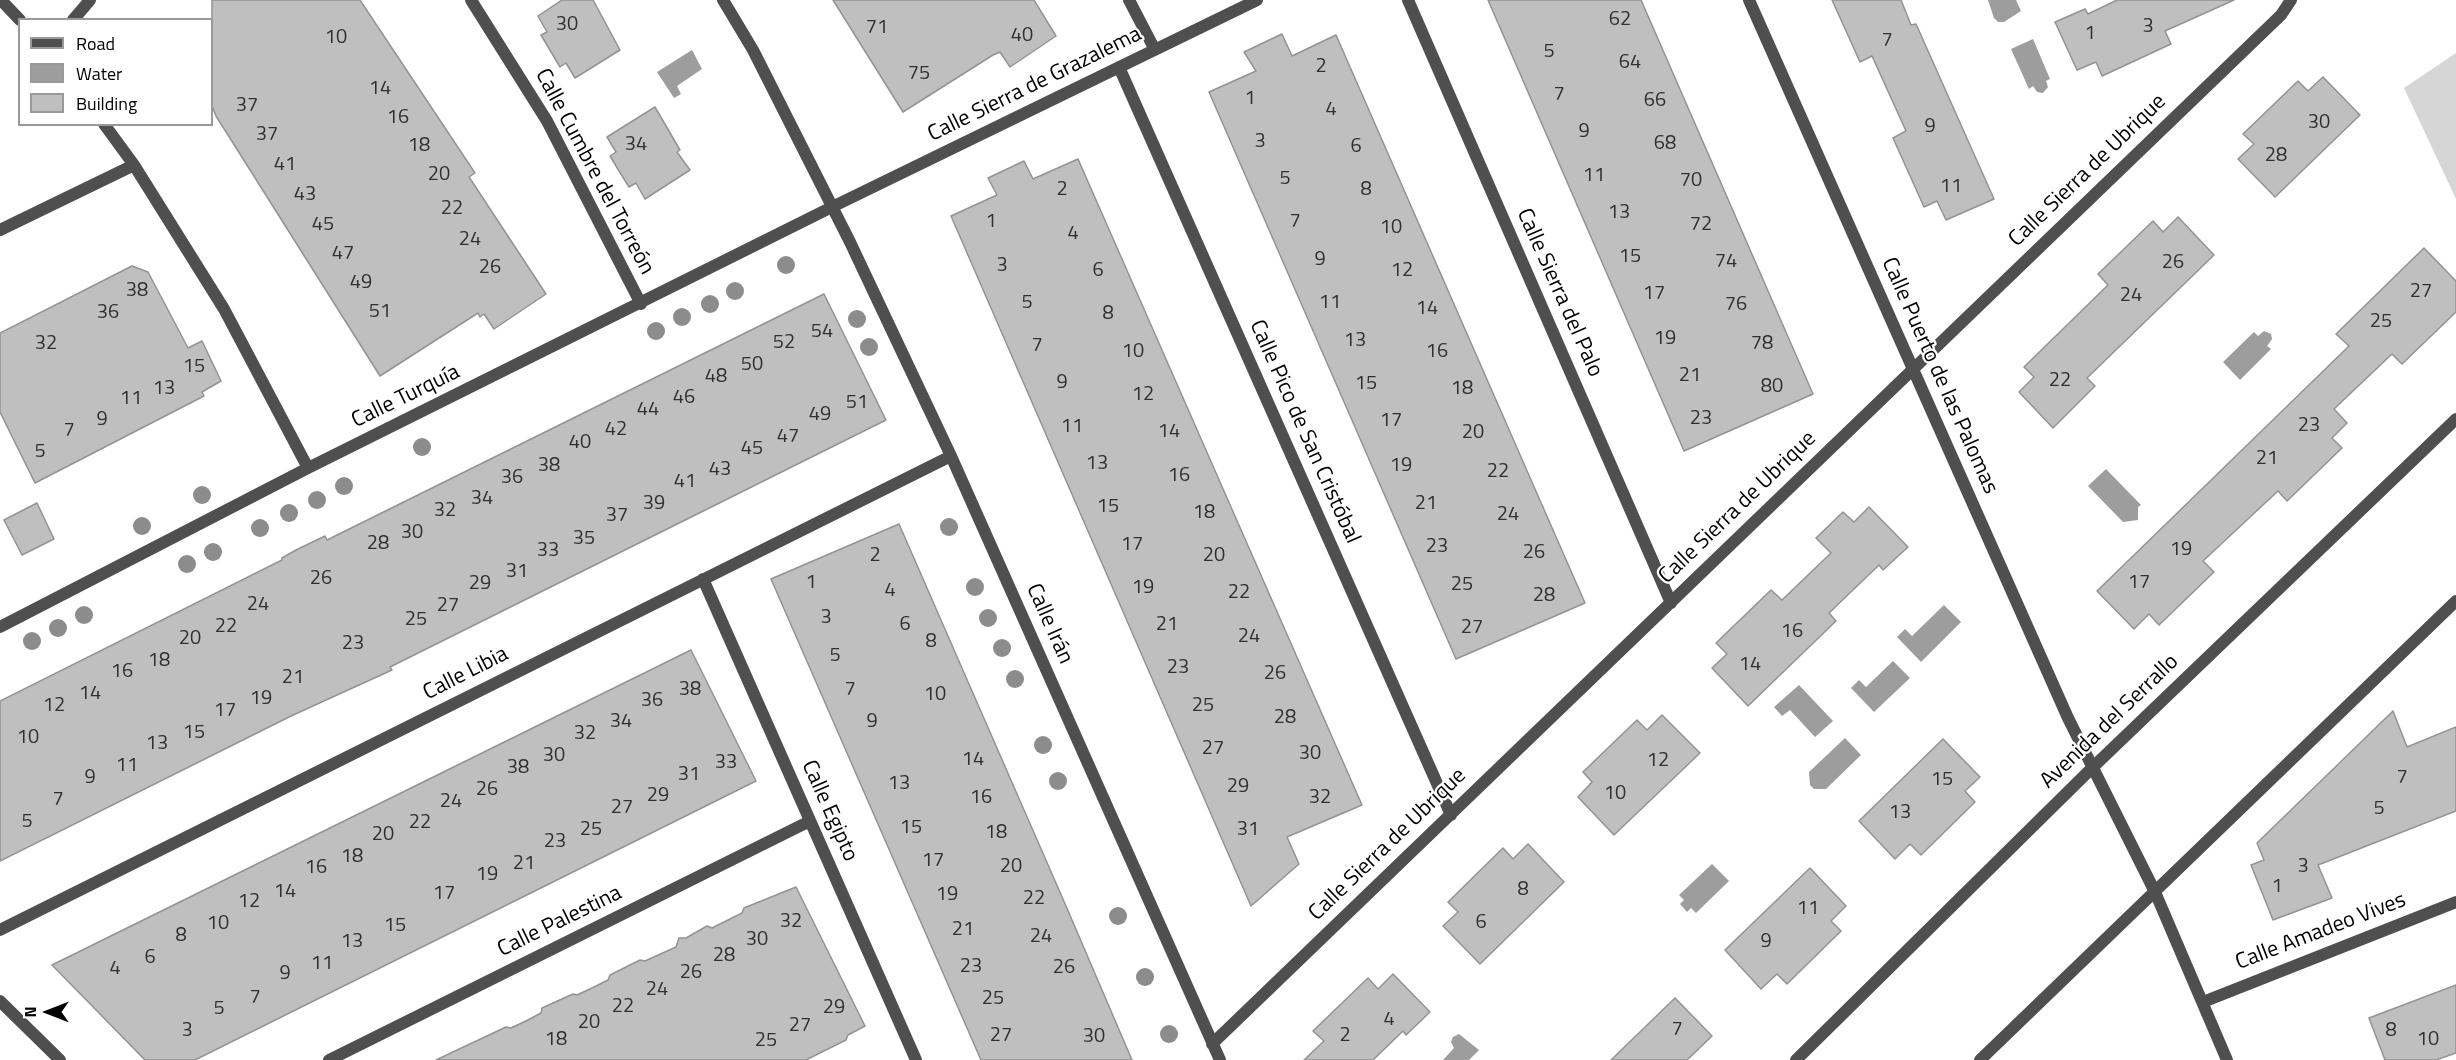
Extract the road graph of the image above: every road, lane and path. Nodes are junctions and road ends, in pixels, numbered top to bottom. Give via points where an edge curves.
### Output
1 (1, 0) edge
2 (90, 0) edge
3 (471, 0) edge
4 (723, 0) edge
5 (1129, 0) edge
6 (1257, 0) edge
7 (1408, 0) edge
8 (1749, 0) edge
9 (2291, 0) edge
10 (18, 18) edge
11 (75, 18) edge
12 (1155, 50) junction
13 (1119, 67) junction
14 (105, 126) edge
15 (134, 165) junction
16 (832, 207) junction
17 (0, 230) edge
18 (641, 304) junction
19 (1913, 369) junction
20 (2456, 418) edge
21 (951, 456) junction
22 (308, 468) junction
23 (703, 579) junction
24 (2456, 601) edge
25 (1671, 603) junction
26 (0, 627) edge
27 (2091, 769) junction
28 (1451, 814) junction
29 (810, 821) junction
30 (2155, 892) junction
31 (2456, 902) edge
32 (0, 930) edge
33 (0, 1001) edge
34 (2203, 1002) junction
35 (1212, 1044) junction
36 (60, 1060) edge
37 (329, 1060) edge
38 (916, 1060) edge
39 (1220, 1060) edge
40 (1796, 1060) edge
41 (1980, 1060) edge
42 (2227, 1060) edge

1 - 10 street
2 - 11 street
3 - 18 street, Calle Cumbre del Torreón via 547,121
4 - 16 street, Calle Irán via 753,50
5 - 12 street
6 - 12 street, Calle Sierra de Grazalema
7 - 25 street, Calle Sierra del Palo
8 - 19 street, Calle Puerto de las Palomas
9 - 19 street, Calle Sierra de Ubrique via 2273,23
12 - 13 street, Calle Sierra de Grazalema
13 - 16 street, Calle Sierra de Grazalema
13 - 28 street, Calle Pico de San Cristóbal
14 - 15 street
15 - 17 street
15 - 22 street via 224,309
16 - 18 street, Calle Turquía
16 - 21 street, Calle Irán
18 - 22 street, Calle Turquía
19 - 25 street, Calle Sierra de Ubrique
19 - 27 street, Calle Puerto de las Palomas
20 - 27 street, Avenida del Serrallo
21 - 23 street, Calle Libia
21 - 35 street, Calle Irán
22 - 26 street, Calle Turquía
23 - 29 street, Calle Egipto
23 - 32 street, Calle Libia
24 - 30 street
25 - 28 street, Calle Sierra de Ubrique
27 - 30 street, Calle Puerto de las Palomas
27 - 40 street, Avenida del Serrallo
28 - 35 street, Calle Sierra de Ubrique
29 - 37 street, Calle Palestina
29 - 38 street, Calle Egipto
30 - 34 street, Calle Puerto de las Palomas
30 - 41 street
31 - 34 street, Calle Amadeo Vives
33 - 36 street
34 - 42 street, Calle Puerto de las Palomas
35 - 39 street, Calle Irán

